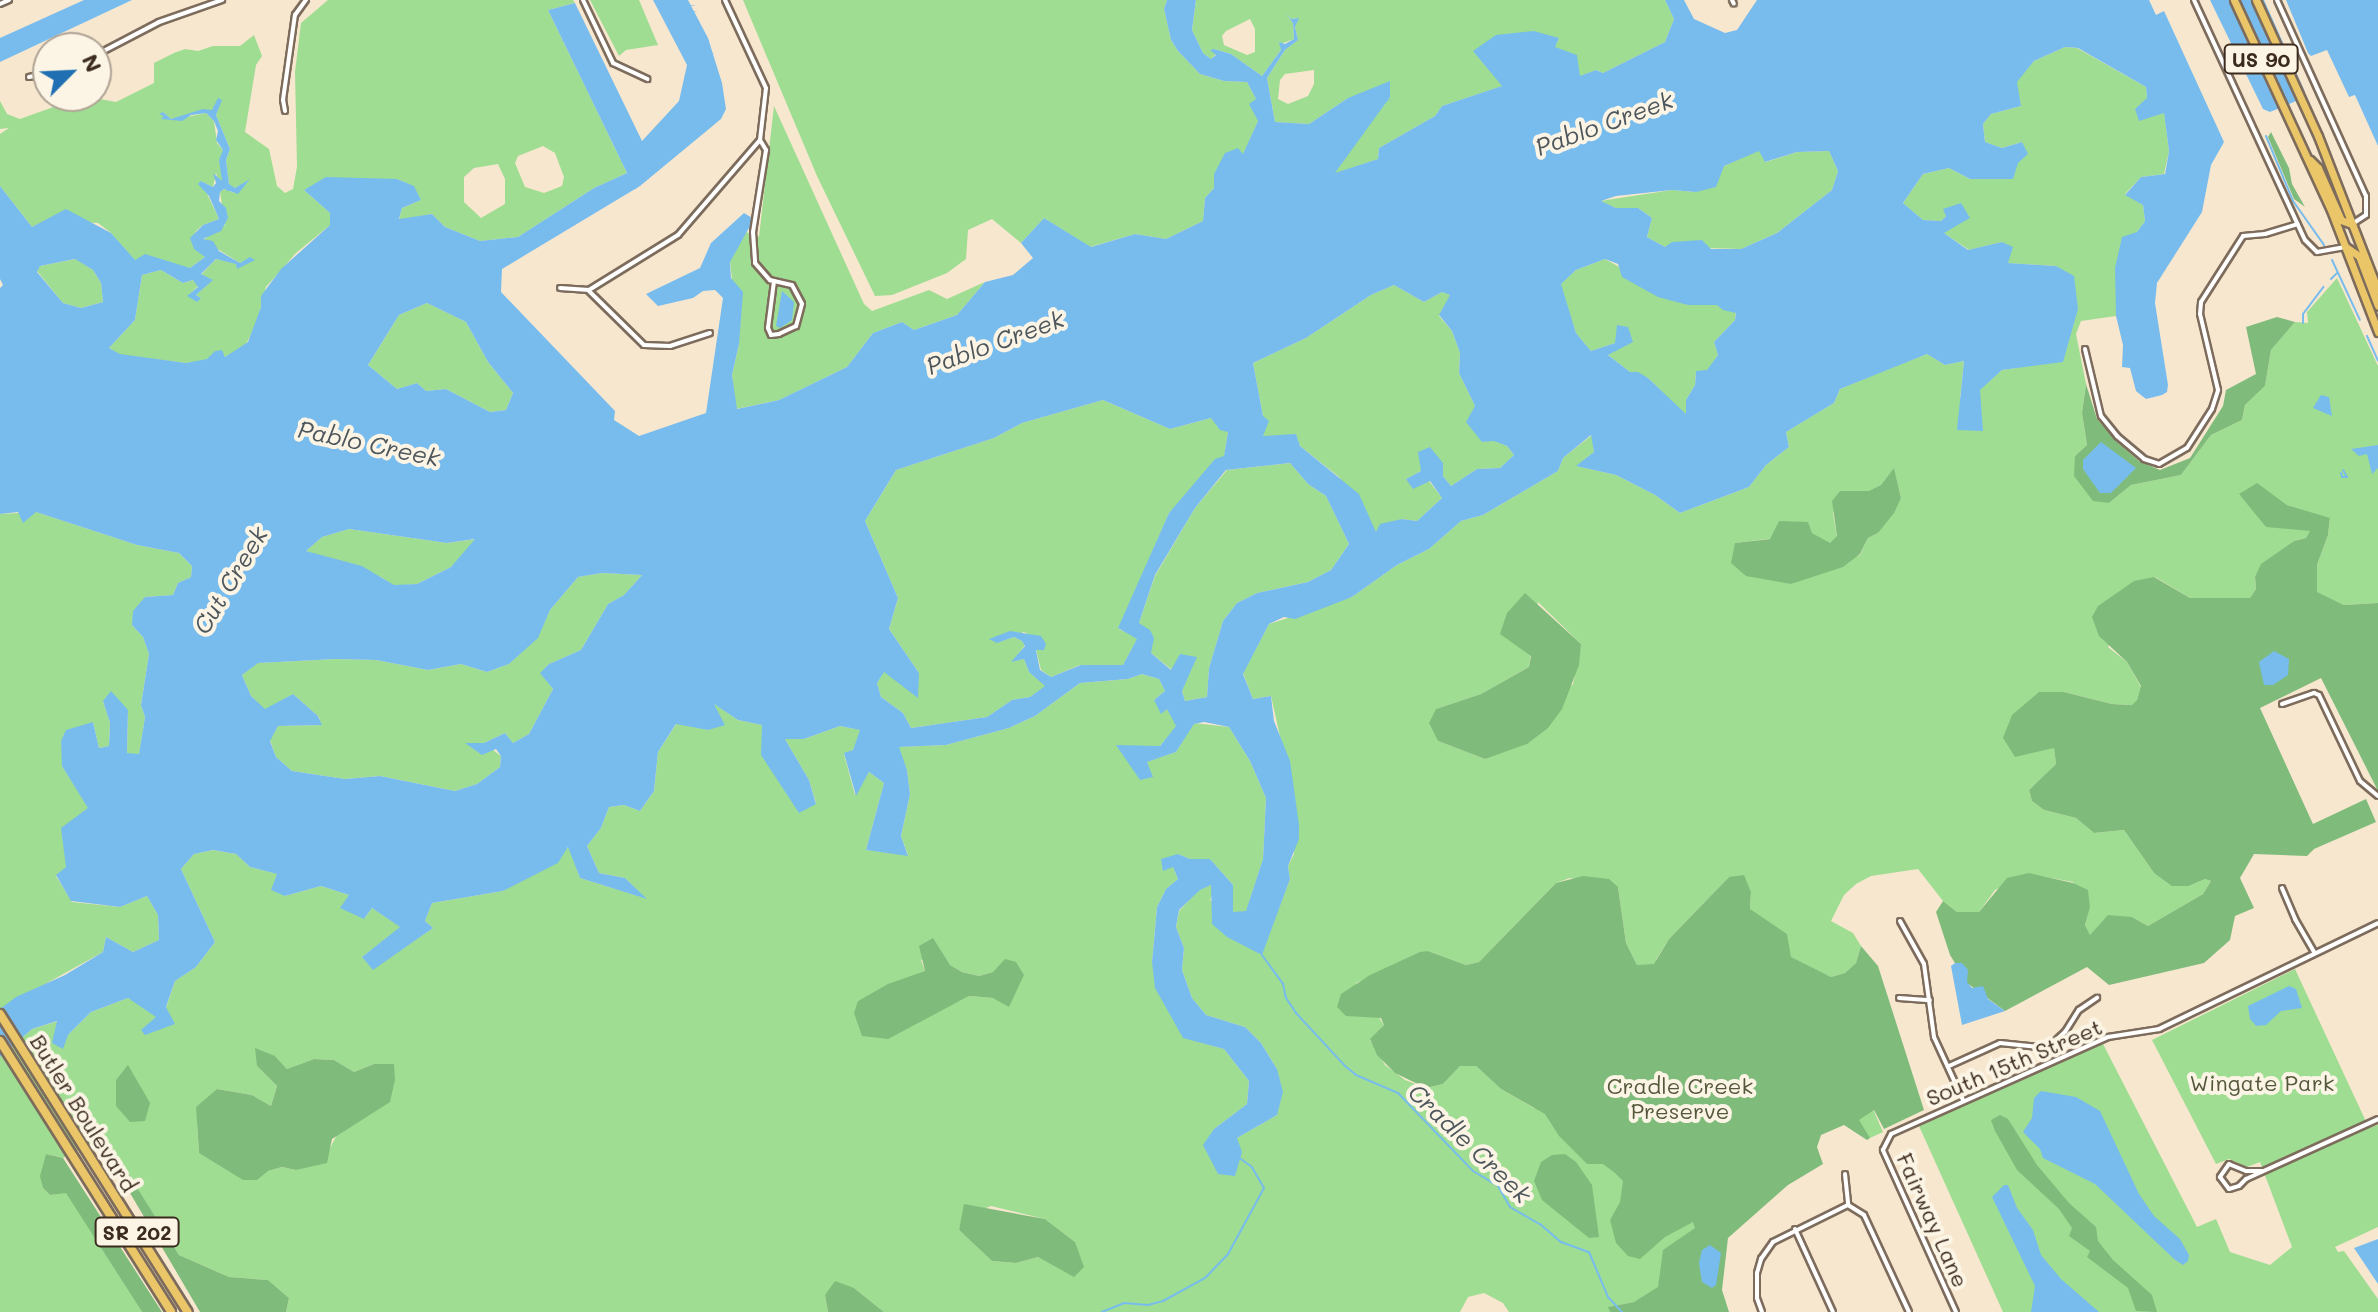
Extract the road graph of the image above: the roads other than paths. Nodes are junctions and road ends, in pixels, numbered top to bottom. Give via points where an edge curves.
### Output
1 (9, 0) edge
2 (222, 0) edge
3 (306, 0) edge
4 (583, 0) edge
5 (725, 0) edge
6 (2194, 0) edge
7 (2234, 0) edge
8 (2256, 0) edge
9 (2277, 0) edge
10 (0, 4) edge
11 (112, 47) edge
12 (32, 76) edge
13 (29, 77) dead end
14 (648, 79) dead end
15 (285, 111) dead end
16 (760, 140) junction
17 (2306, 156) junction
18 (2297, 224) junction
19 (2352, 224) junction
20 (2346, 247) junction
21 (774, 281) junction
22 (560, 288) dead end
23 (589, 290) junction
24 (2378, 291) edge
25 (2378, 306) edge
26 (2378, 332) edge
27 (710, 333) dead end
28 (2085, 349) dead end
29 (2282, 704) dead end
30 (2378, 796) edge
31 (2282, 888) dead end
32 (1900, 921) dead end
33 (2378, 923) edge
34 (2315, 953) junction
35 (1899, 998) dead end
36 (2097, 998) dead end
37 (1930, 1000) junction
38 (0, 1014) edge
39 (0, 1041) edge
40 (1949, 1066) junction
41 (1963, 1100) junction
42 (2378, 1119) edge
43 (1884, 1141) joint
44 (2242, 1169) junction
45 (2262, 1171) junction
46 (1845, 1174) dead end
47 (2242, 1183) junction
48 (1848, 1205) junction
49 (1795, 1229) junction
50 (171, 1312) edge
51 (188, 1312) edge
52 (1762, 1312) edge
53 (1833, 1312) edge
54 (1909, 1312) edge
55 (1956, 1312) edge

1 - 10 street
2 - 11 street via 159,22
3 - 15 street via 295,15
4 - 14 street via 613,63
5 - 16 street via 768,96
6 - 18 street
7 - 17 highway, US 90
8 - 19 highway, US 90
9 - 19 street via 2366,196 2366,215
12 - 13 street
16 - 21 street via 766,150 753,246 760,273
16 - 23 street via 678,235
17 - 19 highway via 2318,168 2341,220
17 - 20 highway, US 90
18 - 20 street via 2317,252
18 - 28 street via 2243,236 2201,302 2218,390 2187,448 2159,464 2144,459 2101,416
19 - 24 highway, US 90
20 - 25 highway via 2359,256
20 - 26 highway, US 90
21 - 21 street via 792,285 802,315 796,326 771,335
22 - 23 street
23 - 27 street via 644,345 670,346
29 - 30 street via 2319,695 2360,781
31 - 34 street
32 - 37 street via 1924,964
33 - 34 street, South 15th Street
34 - 41 street, South 15th Street via 2159,1029 2108,1037
35 - 37 street
36 - 40 street via 2079,1010 2052,1044 2000,1043
37 - 40 street via 1934,1037
38 - 51 highway, Butler Boulevard / SR 202
39 - 50 highway, Butler Boulevard / SR 202
40 - 41 street
41 - 43 street, South 15th Street
42 - 45 street
43 - 55 street, Fairway Lane via 1883,1150
44 - 45 street
44 - 47 street
44 - 47 street via 2229,1164 2220,1177 2229,1189
45 - 47 street
46 - 48 street
48 - 49 street
48 - 54 street via 1864,1215
49 - 52 street via 1773,1242 1759,1265 1757,1298
49 - 53 street

